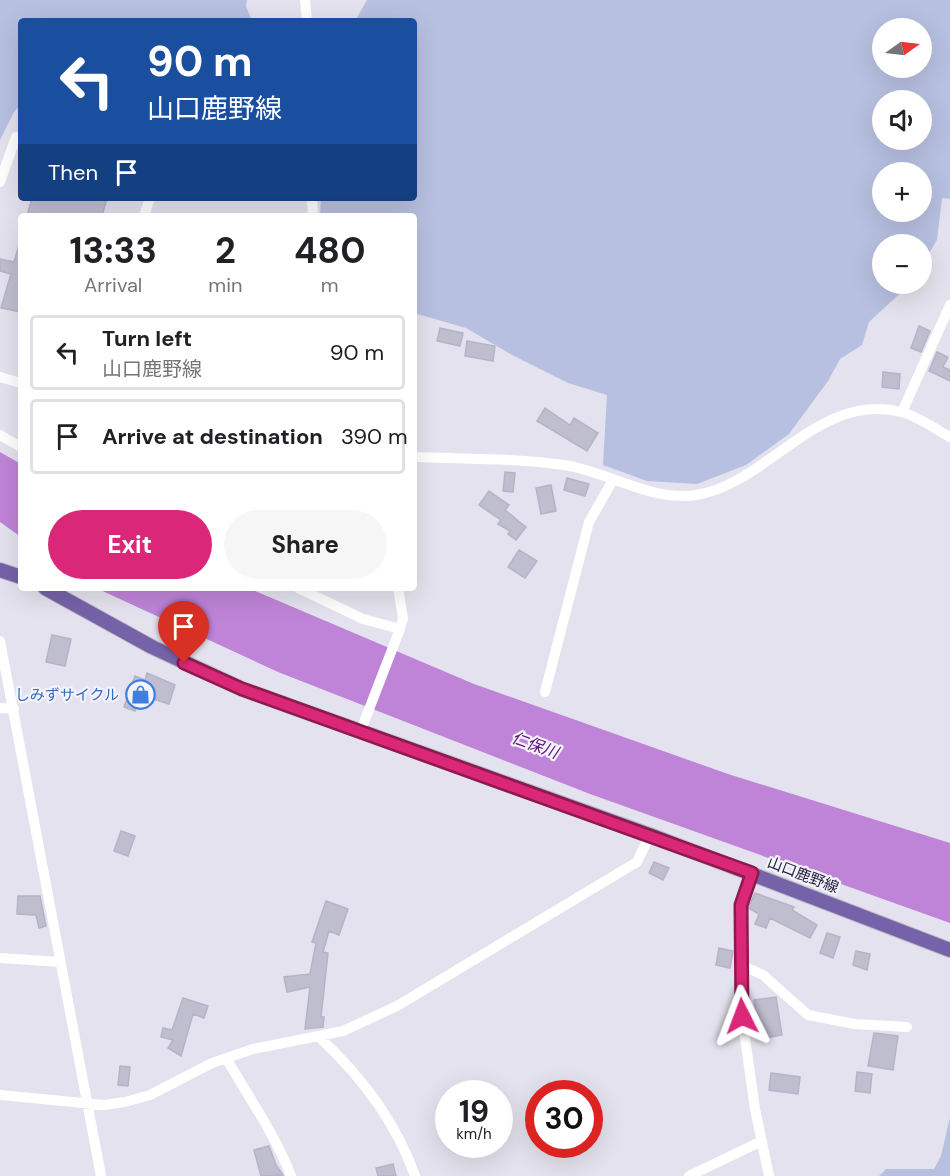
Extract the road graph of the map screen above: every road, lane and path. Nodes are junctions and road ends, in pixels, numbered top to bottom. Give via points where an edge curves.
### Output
1 (305, 0) edge
2 (307, 18) edge
3 (18, 138) edge
4 (0, 182) edge
5 (950, 305) edge
6 (0, 377) edge
7 (18, 382) edge
8 (902, 412) junction
9 (0, 435) edge
10 (950, 437) edge
11 (18, 445) edge
12 (417, 457) edge
13 (613, 480) junction
14 (0, 570) edge
15 (18, 576) edge
16 (51, 591) edge
17 (304, 591) edge
18 (398, 591) edge
19 (399, 632) junction
20 (0, 641) edge
21 (545, 692) dead end
22 (0, 708) edge
23 (14, 709) junction
24 (363, 724) junction
25 (650, 835) junction
26 (752, 873) junction
27 (950, 950) edge
28 (0, 958) edge
29 (60, 962) junction
30 (741, 965) junction
31 (907, 1027) dead end
32 (320, 1038) junction
33 (226, 1058) junction
34 (0, 1095) edge
35 (87, 1103) junction
36 (762, 1140) junction
37 (101, 1176) edge
38 (291, 1176) edge
39 (415, 1176) edge
40 (689, 1176) edge
41 (769, 1176) edge

1 - 2 street
3 - 4 street
5 - 8 street
6 - 7 street
8 - 10 street
8 - 13 street via 865,411 837,417 807,432 729,484 694,495 676,495
9 - 11 street
12 - 13 street via 567,465
13 - 21 street via 589,522
14 - 15 main road
16 - 24 main road, 山口鹿野線 via 242,689
17 - 19 street
18 - 19 street via 403,618
19 - 24 street
20 - 23 street
22 - 23 street
23 - 29 street
24 - 25 main road, 山口鹿野線 via 455,766
25 - 26 main road, 山口鹿野線
25 - 32 street via 637,862 379,1017
26 - 27 main road, 山口鹿野線
26 - 30 street via 741,905
28 - 29 street
29 - 35 street
30 - 31 street via 763,975 808,1015 855,1024
30 - 36 street via 740,1003
32 - 33 street via 253,1049
32 - 39 street via 373,1096 403,1142
33 - 35 street via 150,1095 104,1105
33 - 38 street via 280,1147
34 - 35 street
35 - 37 street
36 - 40 street
36 - 41 street

